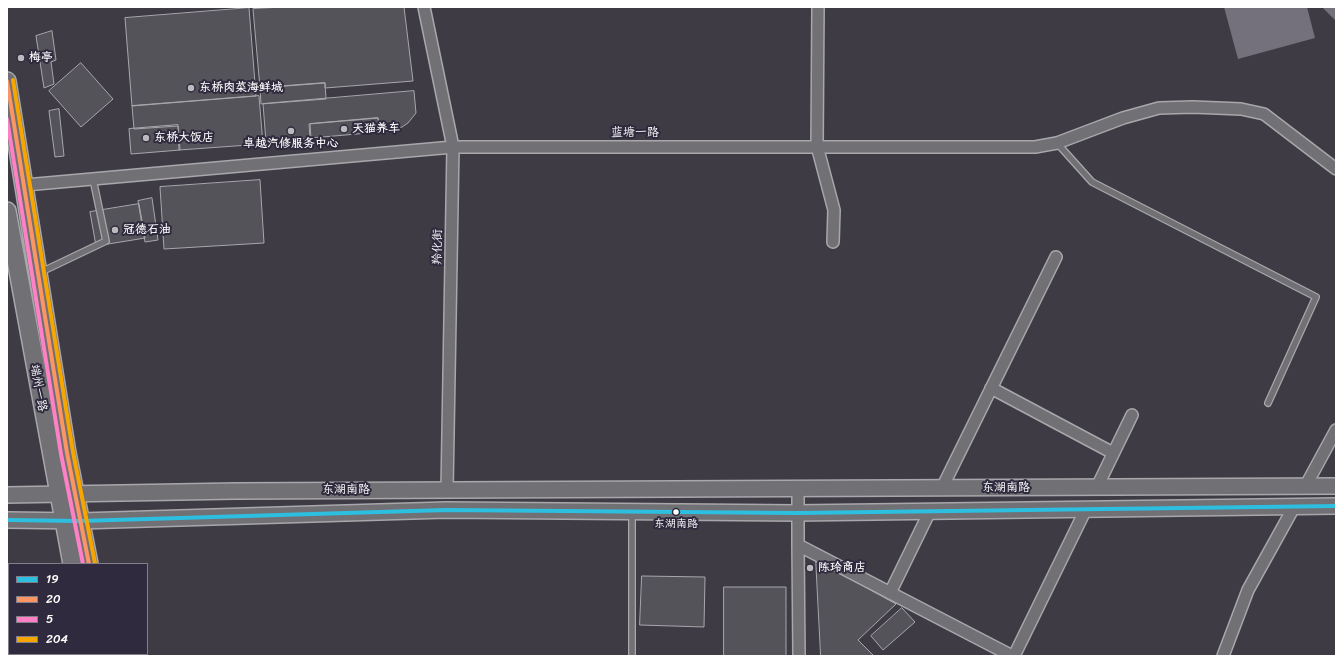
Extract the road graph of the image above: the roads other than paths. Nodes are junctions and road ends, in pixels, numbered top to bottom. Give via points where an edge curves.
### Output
1 (424, 7) edge
2 (818, 7) edge
3 (7, 81) edge
4 (1057, 143) junction
5 (817, 146) junction
6 (453, 147) junction
7 (1336, 169) edge
8 (93, 179) junction
9 (25, 185) junction
10 (7, 211) edge
11 (833, 242) dead end
12 (1056, 257) dead end
13 (39, 273) junction
14 (991, 388) junction
15 (1268, 404) dead end
16 (1132, 415) dead end
17 (1336, 430) edge
18 (1113, 453) junction
19 (1336, 486) edge
20 (1097, 487) junction
21 (1305, 487) junction
22 (798, 488) junction
23 (942, 488) junction
24 (447, 490) junction
25 (236, 491) junction
26 (75, 494) junction
27 (7, 495) edge
28 (58, 495) junction
29 (1336, 506) edge
30 (1294, 507) junction
31 (1086, 509) junction
32 (632, 511) junction
33 (930, 511) junction
34 (797, 512) junction
35 (236, 516) junction
36 (7, 520) edge
37 (63, 520) junction
38 (80, 521) junction
39 (798, 545) junction
40 (72, 563) edge
41 (89, 563) edge
42 (890, 593) junction
43 (632, 656) edge
44 (799, 656) edge
45 (1013, 656) edge
46 (1224, 656) edge

1 - 6 street, 羚化街
2 - 5 street
3 - 9 main road, 端州一路
4 - 5 street, 蓝塘一路 via 1034,147
4 - 7 street, 蓝塘一路 via 1123,118 1159,108 1241,109 1264,114
4 - 15 lane via 1092,182 1316,297
5 - 6 street, 蓝塘一路
5 - 11 street via 834,210
6 - 8 street, 蓝塘一路
6 - 24 street, 羚化街
8 - 9 street, 蓝塘一路
8 - 13 lane via 106,241
9 - 13 main road, 端州一路
10 - 28 main road, 端州一路
12 - 14 street
13 - 26 main road, 端州一路
14 - 18 street
14 - 23 street
16 - 18 street
17 - 21 street
18 - 20 street
19 - 21 main road, 东湖南路
20 - 21 main road, 东湖南路
20 - 23 main road, 东湖南路
22 - 23 main road, 东湖南路
22 - 24 main road, 东湖南路
22 - 34 street
24 - 25 main road, 东湖南路
25 - 26 main road, 东湖南路
25 - 35 main road
26 - 28 main road, 东湖南路
26 - 38 main road, 端州一路
27 - 28 main road, 东湖南路
28 - 37 main road, 端州一路
29 - 30 main road, 东湖南路
30 - 31 main road, 东湖南路
30 - 46 street via 1248,590
31 - 33 main road, 东湖南路
31 - 45 street
32 - 34 main road, 东湖南路
32 - 35 main road, 东湖南路 via 446,510
32 - 43 lane
33 - 34 main road, 东湖南路
33 - 42 street
34 - 39 street
35 - 38 main road, 东湖南路
36 - 37 main road, 东湖南路
37 - 38 main road, 东湖南路
37 - 40 main road, 端州一路
38 - 41 main road, 端州一路
39 - 42 street
39 - 44 street
42 - 45 street

